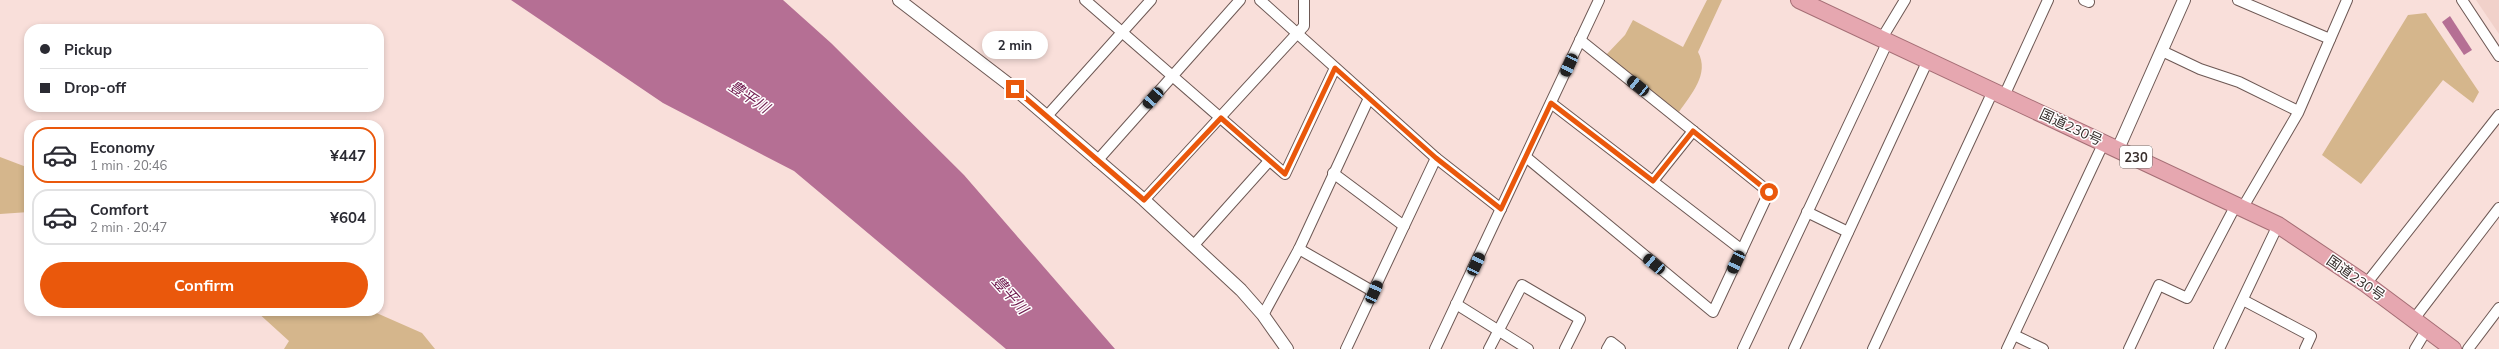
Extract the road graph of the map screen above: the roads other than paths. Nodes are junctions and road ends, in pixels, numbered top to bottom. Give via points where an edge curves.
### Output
1 (899, 0) edge
2 (1085, 0) edge
3 (1151, 0) edge
4 (1240, 0) edge
5 (1260, 0) edge
6 (1304, 0) edge
7 (1598, 0) edge
8 (1906, 0) edge
9 (2048, 0) edge
10 (2184, 0) edge
11 (2238, 0) edge
12 (2348, 0) edge
13 (2462, 0) edge
14 (1804, 1) edge
15 (2254, 3) edge
16 (1122, 32) junction
17 (1298, 34) junction
18 (2330, 39) junction
19 (1580, 40) junction
20 (1885, 40) junction
21 (2162, 50) junction
22 (2499, 56) edge
23 (1928, 60) junction
24 (1335, 68) junction
25 (1172, 76) junction
26 (1999, 93) junction
27 (1369, 98) junction
28 (1551, 103) junction
29 (2298, 111) junction
30 (2499, 115) edge
31 (1047, 116) junction
32 (1221, 118) junction
33 (1693, 131) junction
34 (2111, 146) junction
35 (1526, 157) junction
36 (1436, 158) junction
37 (1097, 161) junction
38 (1269, 161) junction
39 (1333, 173) junction
40 (1653, 181) junction
41 (1144, 200) junction
42 (2240, 205) junction
43 (2499, 208) edge
44 (1501, 209) junction
45 (1807, 212) junction
46 (2278, 225) junction
47 (1404, 226) junction
48 (1848, 232) junction
49 (1192, 246) junction
50 (1299, 249) junction
51 (1742, 250) junction
52 (2366, 284) junction
53 (1374, 292) junction
54 (2243, 300) junction
55 (1456, 304) junction
56 (2499, 308) edge
57 (1263, 315) junction
58 (2414, 319) junction
59 (2427, 329) junction
60 (1499, 331) junction
61 (2014, 335) junction
62 (1287, 349) edge
63 (1346, 349) edge
64 (1435, 349) edge
65 (1490, 349) edge
66 (1528, 349) edge
67 (1565, 349) edge
68 (1607, 349) edge
69 (1620, 349) edge
70 (1743, 349) edge
71 (1794, 349) edge
72 (1873, 349) edge
73 (2007, 349) edge
74 (2043, 349) edge
75 (2129, 349) edge
76 (2219, 349) edge
77 (2304, 349) edge
78 (2415, 349) edge
79 (2453, 349) edge
80 (2468, 349) edge

1 - 31 street via 960,45
2 - 16 street
3 - 16 street
4 - 25 street
5 - 17 street
6 - 17 street via 1304,26
7 - 19 street
8 - 20 street
9 - 26 street
10 - 21 street
11 - 15 street
12 - 18 street
13 - 22 street
14 - 20 highway, 国道230号 / 230
15 - 18 street
16 - 25 street
16 - 31 street
17 - 24 street
17 - 32 street
18 - 29 street
19 - 28 street
19 - 33 street
20 - 23 highway, 国道230号 / 230
20 - 45 street
21 - 29 street via 2200,69 2239,82
21 - 34 street
23 - 26 highway, 国道230号 / 230
23 - 48 street
24 - 27 street
24 - 38 street via 1285,174
25 - 32 street
25 - 37 street
26 - 34 highway, 国道230号 / 230
26 - 72 street
27 - 36 street
27 - 39 street
28 - 35 street
28 - 40 street
29 - 42 street
30 - 52 street
31 - 37 street
32 - 38 street
32 - 41 street
33 - 40 street
33 - 51 street via 1769,192
34 - 42 highway, 国道230号 / 230
34 - 61 street
35 - 44 street
35 - 51 street via 1713,312
36 - 44 street
36 - 47 street
37 - 41 street
38 - 49 street
39 - 47 street
39 - 50 street
40 - 51 street
41 - 49 street
42 - 46 highway, 国道230号 / 230
42 - 75 street via 2187,298 2159,285
43 - 58 street
44 - 55 street
45 - 48 street
45 - 70 street
46 - 52 highway, 国道230号 / 230
46 - 54 street
47 - 53 street
48 - 71 street
49 - 57 street via 1241,290
50 - 53 street
50 - 57 street
52 - 58 highway, 国道230号 / 230
53 - 63 street
54 - 76 street
54 - 77 street via 2311,336
55 - 60 street
55 - 64 street
56 - 80 street
57 - 62 street
58 - 59 highway, 国道230号 / 230
59 - 78 street
59 - 79 highway, 国道230号 / 230
60 - 65 street
60 - 66 street
60 - 67 street via 1522,285 1580,319
61 - 73 street
61 - 74 street
68 - 69 street via 1611,342

